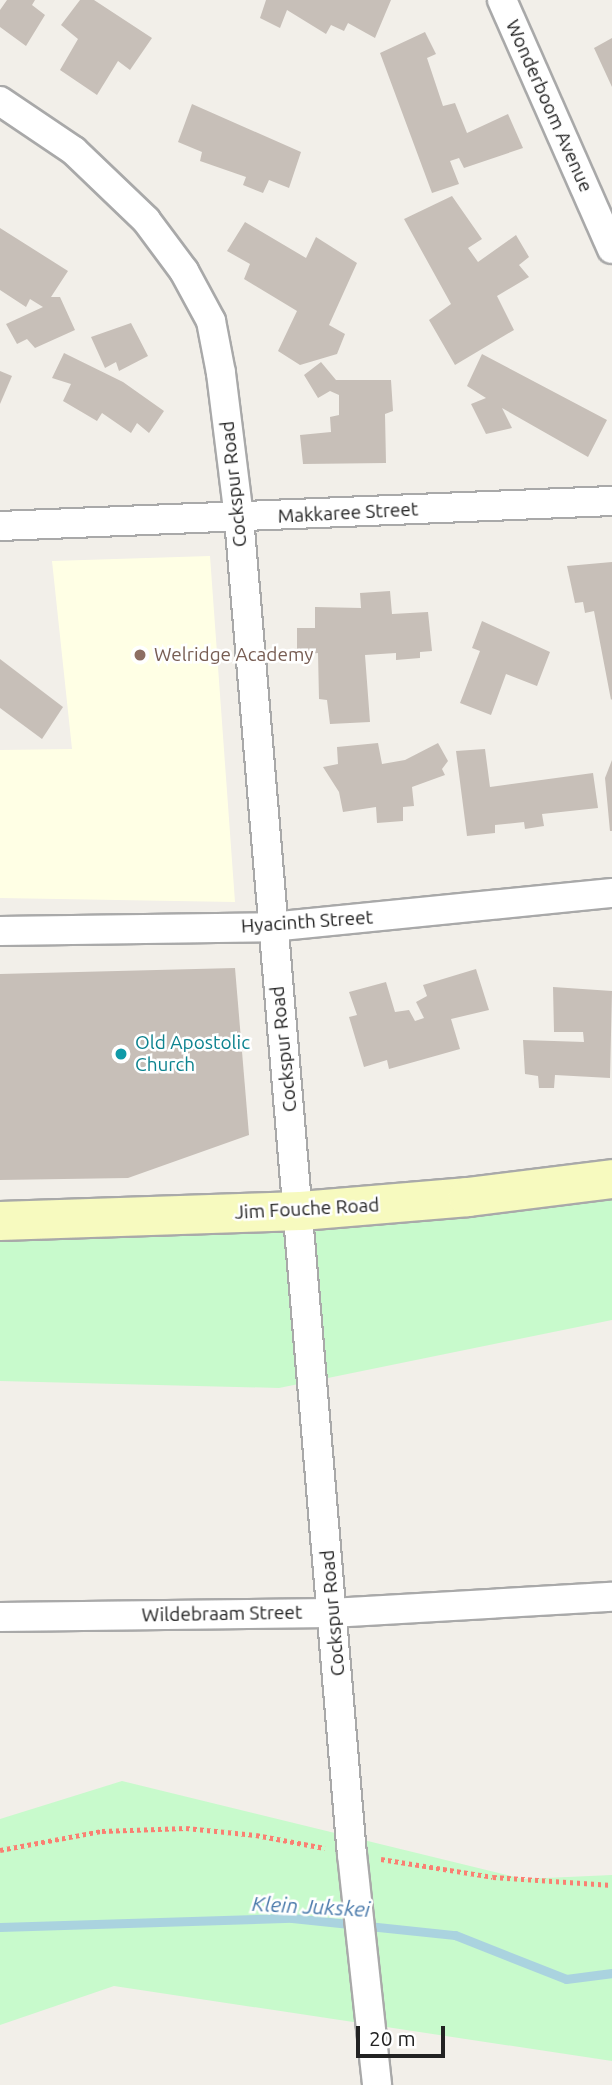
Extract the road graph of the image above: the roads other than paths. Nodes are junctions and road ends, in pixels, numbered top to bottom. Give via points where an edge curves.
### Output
1 (502, 0) edge
2 (0, 101) edge
3 (612, 249) edge
4 (612, 501) edge
5 (239, 518) junction
6 (0, 526) edge
7 (612, 893) edge
8 (271, 927) junction
9 (0, 932) edge
10 (612, 1179) edge
11 (301, 1211) junction
12 (0, 1221) edge
13 (612, 1597) edge
14 (331, 1613) junction
15 (0, 1616) edge
16 (377, 2085) edge

1 - 3 street, Wonderboom Avenue
2 - 5 street, Cockspur Road via 110,181 184,271 211,321
4 - 5 street, Makkaree Street
5 - 6 street, Makkaree Street
5 - 8 street, Cockspur Road
7 - 8 street, Hyacinth Street
8 - 9 street, Hyacinth Street
8 - 11 street, Cockspur Road
10 - 11 street, Jim Fouche Road
11 - 12 street, Jim Fouche Road
11 - 14 street, Cockspur Road
13 - 14 street, Wildebraam Street
14 - 15 street, Wildebraam Street
14 - 16 street, Cockspur Road

